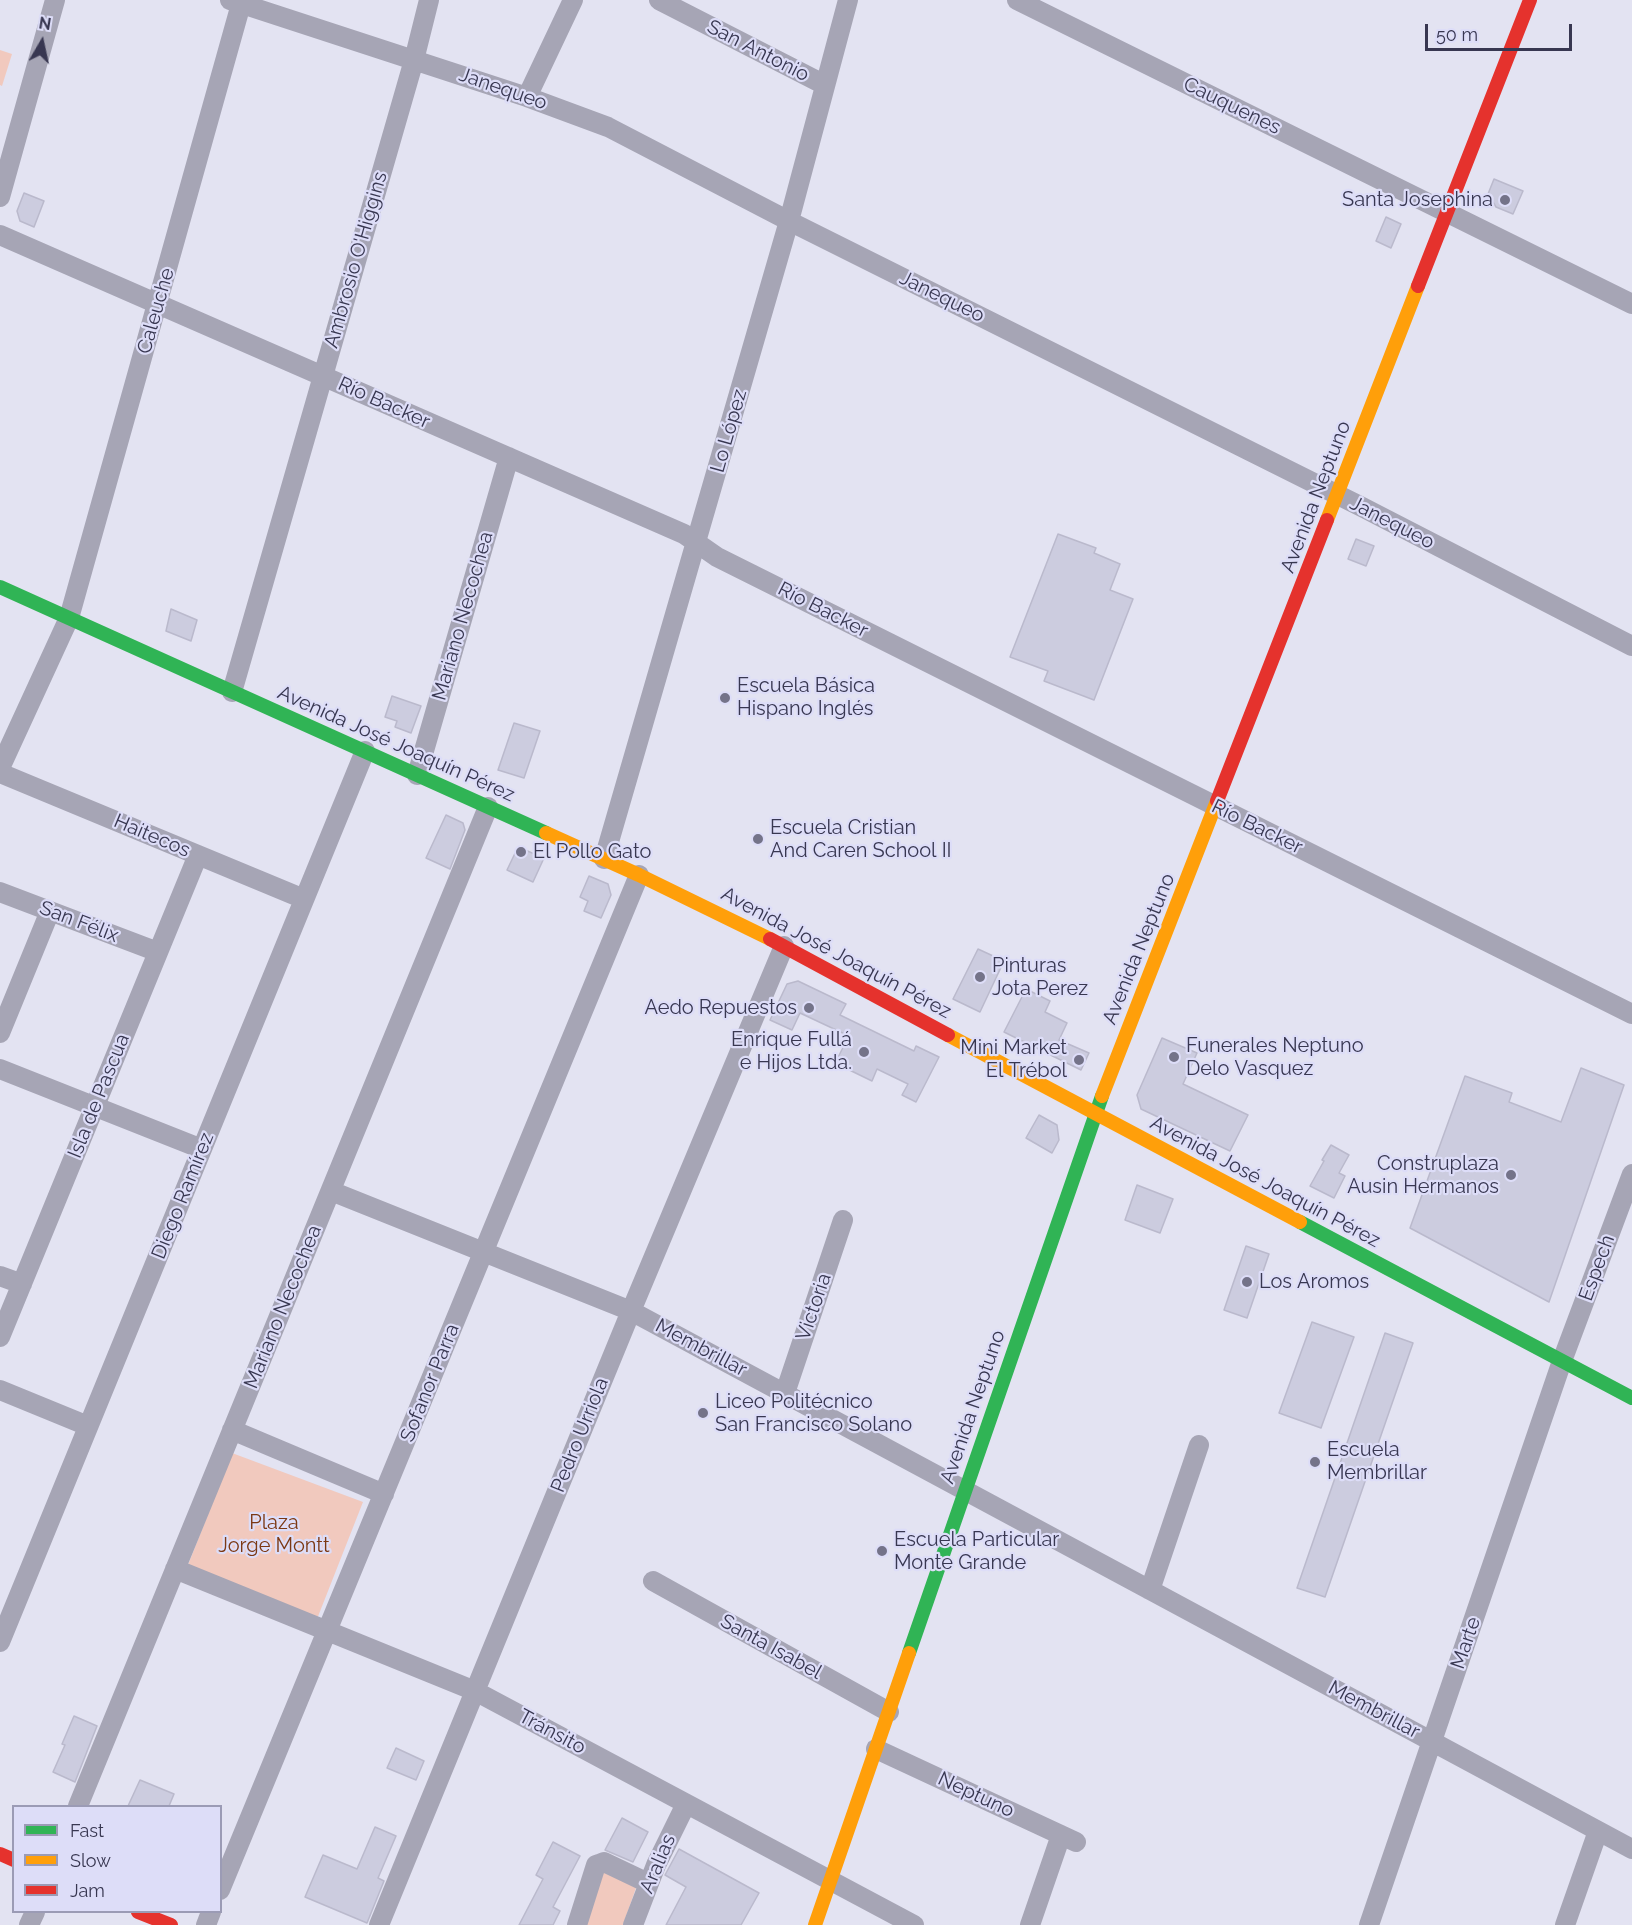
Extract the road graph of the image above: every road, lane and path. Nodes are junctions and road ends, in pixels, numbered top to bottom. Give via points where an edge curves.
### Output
1 (55, 0) edge
2 (429, 0) edge
3 (573, 0) edge
4 (659, 0) edge
5 (848, 0) edge
6 (1017, 0) edge
7 (1530, 0) edge
8 (236, 2) edge
9 (271, 6) edge
10 (414, 60) junction
11 (825, 85) junction
12 (527, 97) junction
13 (0, 197) edge
14 (1448, 212) junction
15 (789, 221) junction
16 (0, 235) edge
17 (158, 304) junction
18 (1632, 304) edge
19 (323, 376) junction
20 (508, 457) junction
21 (1338, 495) junction
22 (697, 543) junction
23 (0, 587) edge
24 (69, 618) junction
25 (1632, 645) edge
26 (232, 692) junction
27 (365, 751) junction
28 (0, 768) edge
29 (0, 773) edge
30 (417, 775) junction
31 (488, 807) junction
32 (1216, 807) junction
33 (198, 855) junction
34 (604, 859) junction
35 (639, 875) junction
36 (0, 892) edge
37 (304, 899) junction
38 (50, 911) junction
39 (784, 945) junction
40 (158, 952) junction
41 (1632, 1014) edge
42 (0, 1033) edge
43 (0, 1069) edge
44 (95, 1106) junction
45 (1095, 1114) junction
46 (202, 1149) junction
47 (1632, 1174) edge
48 (331, 1191) junction
49 (843, 1220) dead end
50 (484, 1252) junction
51 (0, 1276) edge
52 (22, 1284) junction
53 (631, 1311) junction
54 (0, 1337) edge
55 (1562, 1361) junction
56 (0, 1390) edge
57 (785, 1393) junction
58 (1632, 1398) edge
59 (88, 1426) junction
60 (232, 1430) junction
61 (1199, 1445) dead end
62 (965, 1489) junction
63 (384, 1494) junction
64 (175, 1569) junction
65 (653, 1581) dead end
66 (1150, 1590) junction
67 (327, 1631) junction
68 (0, 1642) edge
69 (475, 1691) junction
70 (889, 1712) junction
71 (1432, 1741) junction
72 (876, 1749) junction
73 (686, 1804) junction
74 (78, 1805) edge
75 (1598, 1831) junction
76 (1632, 1850) edge
77 (831, 1881) junction
78 (648, 1883) junction
79 (222, 1885) edge
80 (143, 1913) edge
81 (171, 1925) edge
82 (379, 1925) edge
83 (577, 1925) edge
84 (633, 1925) edge
85 (816, 1925) edge
86 (914, 1925) edge
87 (1030, 1925) edge
88 (1370, 1925) edge
89 (1565, 1925) edge

1 - 13 street
2 - 10 street, Ambrosio O'Higgins
3 - 12 street
4 - 11 street, San Antonio
5 - 11 street, Lo López
6 - 14 street, Cauquenes
7 - 14 main road, Avenida Neptuno
8 - 9 street, Janequeo
8 - 17 street, Caleuche
9 - 10 street, Janequeo
10 - 12 street, Janequeo
10 - 19 street, Ambrosio O'Higgins
11 - 15 street, Lo López
12 - 15 street, Janequeo via 608,128
14 - 18 street, Cauquenes
14 - 21 main road, Avenida Neptuno
15 - 21 street, Janequeo
15 - 22 street, Lo López
16 - 17 street, Río Backer
17 - 19 street, Río Backer
17 - 24 street, Caleuche
19 - 20 street, Río Backer
19 - 26 street, Ambrosio O'Higgins
20 - 22 street, Río Backer
20 - 30 street, Mariano Necochea
21 - 25 street, Janequeo
21 - 32 main road, Avenida Neptuno
22 - 32 street, Río Backer via 717,557
22 - 34 street, Lo López
23 - 24 main road, Avenida José Joaquín Pérez
24 - 26 main road, Avenida José Joaquín Pérez
24 - 28 street, Caleuche
26 - 27 main road, Avenida José Joaquín Pérez
27 - 30 main road, Avenida José Joaquín Pérez
27 - 37 street, Diego Ramírez
29 - 33 street, Haitecos
30 - 31 main road, Avenida José Joaquín Pérez
31 - 34 main road, Avenida José Joaquín Pérez
31 - 48 street, Mariano Necochea
32 - 41 street, Río Backer
32 - 45 main road, Avenida Neptuno
33 - 37 street, Haitecos
33 - 40 street, Isla de Pascua
34 - 35 main road, Avenida José Joaquín Pérez
35 - 39 main road, Avenida José Joaquín Pérez
35 - 50 street, Sofanor Parra
36 - 38 street, San Félix
37 - 46 street, Diego Ramírez
38 - 40 street, San Félix
38 - 42 street
39 - 45 main road, Avenida José Joaquín Pérez
39 - 53 street, Pedro Urriola
40 - 44 street, Isla de Pascua
43 - 44 street
44 - 46 street
44 - 52 street, Isla de Pascua
45 - 55 main road, Avenida José Joaquín Pérez
45 - 62 main road, Avenida Neptuno
46 - 59 street, Diego Ramírez
47 - 55 street, Espech
48 - 50 street, Membrillar
48 - 60 street, Mariano Necochea
49 - 57 street, Victoria
50 - 53 street, Membrillar
50 - 63 street, Sofanor Parra
51 - 52 street
52 - 54 street, Isla de Pascua
53 - 57 street, Membrillar
53 - 69 street, Pedro Urriola
55 - 58 main road, Avenida José Joaquín Pérez
55 - 71 street, Marte
56 - 59 street
57 - 62 street, Membrillar
59 - 68 street, Diego Ramírez
60 - 63 street
60 - 64 street, Mariano Necochea
61 - 66 street
62 - 66 street, Membrillar
62 - 70 main road, Avenida Neptuno
63 - 67 street, Sofanor Parra
64 - 67 street, Tránsito
64 - 74 street, Mariano Necochea
65 - 70 street, Santa Isabel
66 - 71 street, Membrillar
67 - 69 street, Tránsito
67 - 79 street, Sofanor Parra
69 - 73 street, Tránsito
69 - 82 street, Pedro Urriola
70 - 72 main road, Avenida Neptuno
71 - 75 street, Membrillar
71 - 88 street, Marte
72 - 77 main road, Avenida Neptuno
72 - 87 street, Neptuno via 1068,1839
73 - 77 street, Tránsito
73 - 78 street, Aralias
75 - 76 street, Membrillar
75 - 89 street
77 - 85 main road, Avenida Neptuno
77 - 86 street, Tránsito
78 - 83 street via 604,1862 598,1864
78 - 84 street, Aralias
80 - 81 main road

